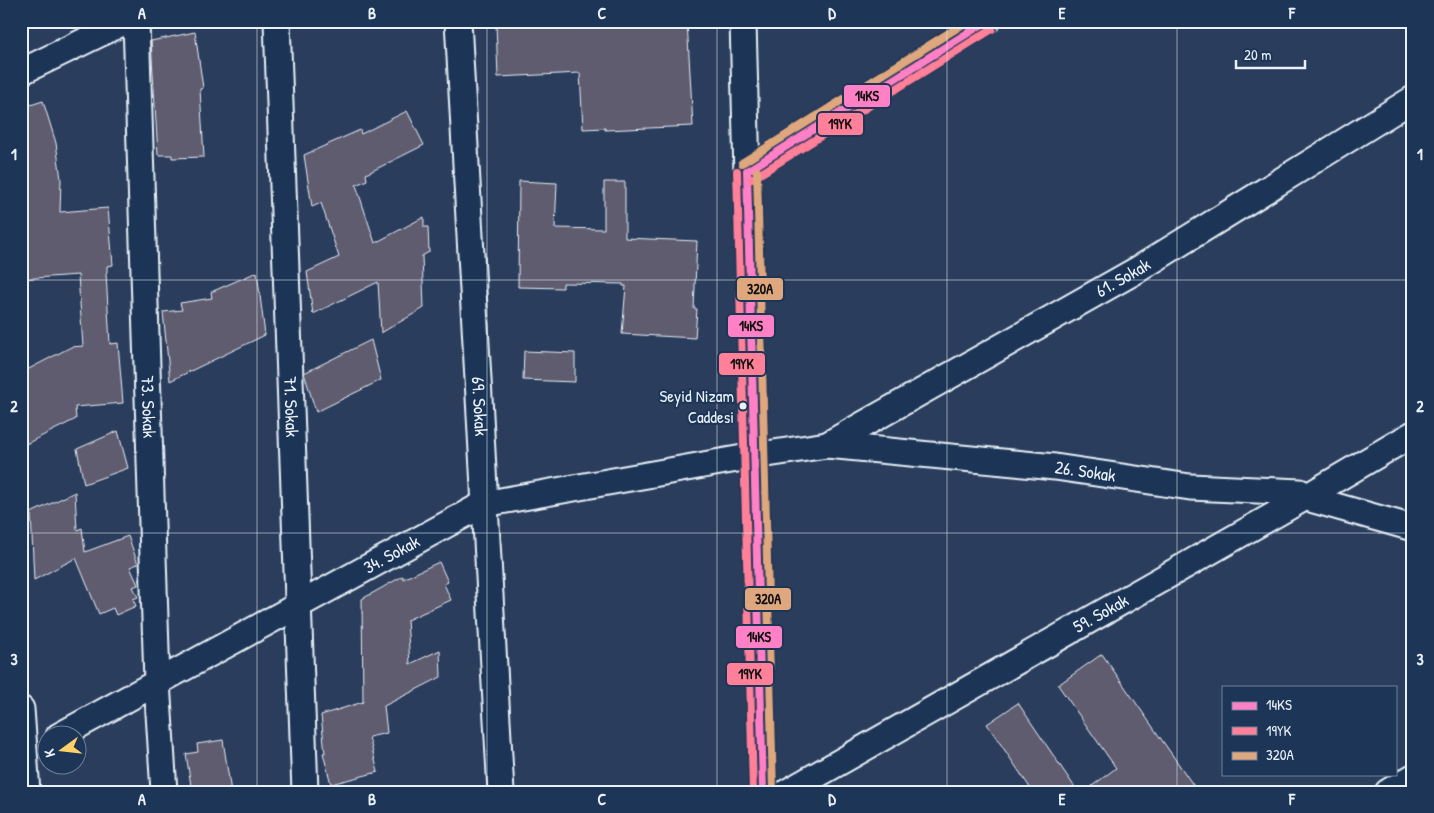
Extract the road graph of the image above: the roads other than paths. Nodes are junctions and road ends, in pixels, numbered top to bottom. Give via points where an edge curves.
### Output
1 (126, 21) edge
2 (136, 21) edge
3 (277, 21) edge
4 (458, 21) edge
5 (742, 21) edge
6 (987, 21) edge
7 (21, 72) edge
8 (1413, 99) edge
9 (746, 171) junction
10 (1413, 434) edge
11 (827, 445) junction
12 (754, 456) junction
13 (1306, 497) junction
14 (484, 504) junction
15 (1413, 528) edge
16 (298, 606) junction
17 (157, 682) junction
18 (21, 709) edge
19 (77, 726) edge
20 (38, 747) edge
21 (23, 755) edge
22 (1413, 778) edge
23 (27, 792) edge
24 (164, 792) edge
25 (305, 792) edge
26 (501, 792) edge
27 (763, 792) edge
28 (787, 792) edge
29 (1388, 792) edge

1 - 7 street
2 - 17 street, 73. Sokak
3 - 16 street, 71. Sokak
4 - 14 street, 69. Sokak
5 - 9 street
6 - 9 street
8 - 11 street, 61. Sokak via 1137,270
9 - 12 street
10 - 13 street, 59. Sokak
11 - 12 street, 26. Sokak
11 - 13 street, 26. Sokak via 1055,467 1190,487 1300,492
12 - 14 street, 34. Sokak
12 - 27 street
13 - 15 street, 26. Sokak
13 - 28 street, 59. Sokak
14 - 16 street, 34. Sokak
14 - 26 street, 69. Sokak
16 - 17 street, 34. Sokak
16 - 25 street, 71. Sokak
17 - 19 street, 34. Sokak
17 - 24 street, 73. Sokak
18 - 21 street
20 - 21 street
21 - 23 street
22 - 29 street

